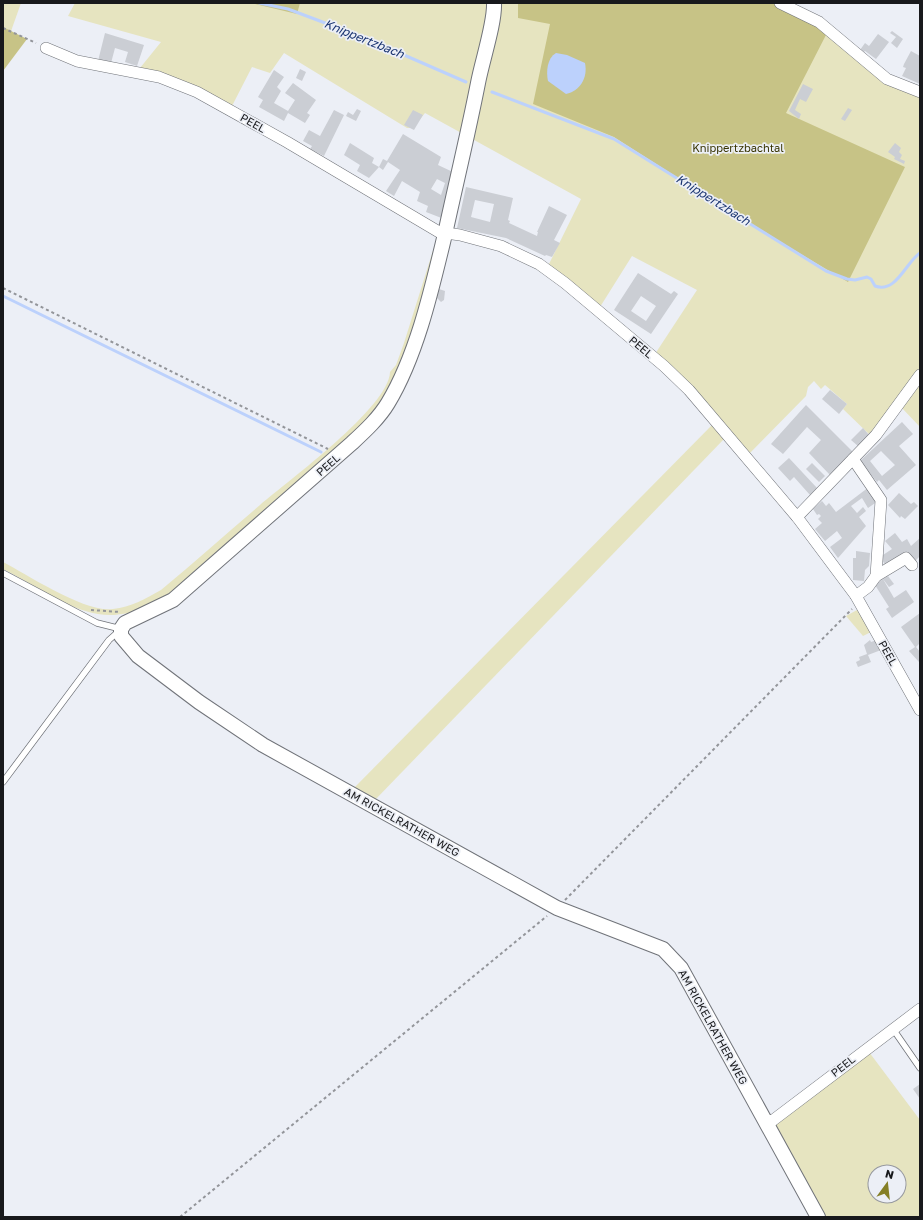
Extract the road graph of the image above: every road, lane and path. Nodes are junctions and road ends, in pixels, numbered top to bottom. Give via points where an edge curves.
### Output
1 (494, 3) edge
2 (780, 3) edge
3 (3, 28) edge
4 (46, 48) joint
5 (920, 92) edge
6 (445, 233) junction
7 (3, 288) edge
8 (920, 376) edge
9 (325, 455) dead end
10 (853, 459) junction
11 (797, 517) junction
12 (912, 566) dead end
13 (3, 573) edge
14 (876, 576) junction
15 (858, 598) junction
16 (85, 608) dead end
17 (127, 611) dead end
18 (122, 629) junction
19 (920, 710) edge
20 (3, 782) edge
21 (557, 908) junction
22 (920, 1008) edge
23 (893, 1028) junction
24 (920, 1068) edge
25 (762, 1114) junction
26 (180, 1217) edge
27 (818, 1217) edge

1 - 6 street, PEEL
2 - 5 street via 819,22 887,79
3 - 4 path
4 - 6 street, PEEL via 77,61 159,76 197,92 439,232
6 - 11 street, PEEL via 514,251 539,264 564,282 689,390
6 - 18 street, PEEL via 423,318 401,378 388,404 371,426 173,600 128,621
7 - 9 path via 330,450
8 - 10 street via 876,435
10 - 11 street
10 - 14 street via 881,500
11 - 15 street, PEEL
12 - 14 street via 906,558
13 - 18 lane via 97,623
14 - 15 street
15 - 19 street, PEEL
15 - 21 path
16 - 17 path via 108,612
18 - 20 lane via 109,640
18 - 21 street, AM RICKELRATHER WEG via 123,640 138,656 199,702 263,745
21 - 25 street, AM RICKELRATHER WEG via 646,941 663,949 673,958
21 - 26 path
22 - 23 street, PEEL
23 - 24 lane
23 - 25 street, PEEL via 772,1121
25 - 27 street

